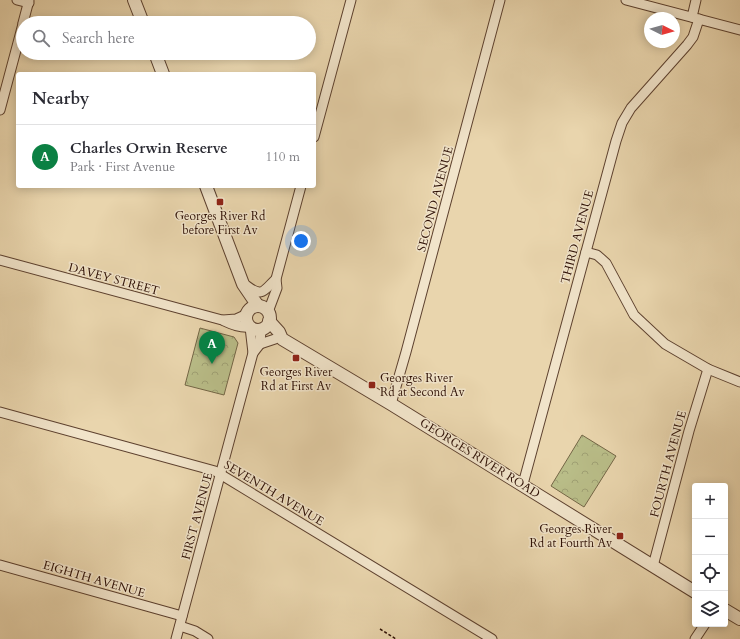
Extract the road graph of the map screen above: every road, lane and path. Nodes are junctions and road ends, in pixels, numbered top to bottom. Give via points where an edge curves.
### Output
1 (17, 0) edge
2 (134, 0) edge
3 (351, 0) edge
4 (500, 0) edge
5 (626, 0) edge
6 (696, 0) edge
7 (29, 2) edge
8 (25, 16) edge
9 (140, 16) edge
10 (696, 18) junction
11 (740, 30) edge
12 (16, 49) edge
13 (158, 60) edge
14 (162, 72) edge
15 (0, 110) edge
16 (316, 130) edge
17 (207, 188) edge
18 (300, 188) edge
19 (586, 252) junction
20 (0, 260) edge
21 (276, 279) junction
22 (243, 284) junction
23 (257, 320) junction
24 (278, 339) junction
25 (260, 344) junction
26 (253, 353) junction
27 (708, 369) junction
28 (740, 382) edge
29 (391, 404) junction
30 (0, 412) edge
31 (221, 474) junction
32 (522, 484) junction
33 (0, 565) edge
34 (654, 566) junction
35 (693, 591) edge
36 (728, 612) edge
37 (182, 616) junction
38 (740, 620) edge
39 (180, 626) junction
40 (703, 627) edge
41 (380, 629) dead end
42 (176, 639) edge
43 (208, 639) edge
44 (396, 639) edge
45 (492, 639) edge
46 (695, 639) edge

1 - 7 street
2 - 9 street
3 - 16 street
4 - 29 street, SECOND AVENUE
5 - 10 street
6 - 10 street, THIRD AVENUE
7 - 8 street
10 - 11 street
10 - 19 street, THIRD AVENUE via 692,37 687,45 631,108 622,123
12 - 15 street
13 - 14 street
17 - 22 street, GEORGES RIVER ROAD
18 - 21 street, FIRST AVENUE
19 - 27 street via 597,255 606,263 634,315 665,344
19 - 32 street, THIRD AVENUE
20 - 23 street, DAVEY STREET via 222,320 237,327 242,328
21 - 22 street via 262,292 254,291
21 - 23 street, FIRST AVENUE via 277,288
22 - 23 street, GEORGES RIVER ROAD via 242,292
23 - 24 street, GEORGES RIVER ROAD via 279,332
23 - 25 street, FIRST AVENUE
23 - 26 street, FIRST AVENUE
24 - 25 street
24 - 29 street, GEORGES RIVER ROAD
25 - 26 street, FIRST AVENUE
26 - 31 street, FIRST AVENUE
27 - 28 street
27 - 34 street, FOURTH AVENUE
29 - 32 street, GEORGES RIVER ROAD
30 - 31 street, SEVENTH AVENUE
31 - 37 street, FIRST AVENUE
31 - 45 street, SEVENTH AVENUE
32 - 34 street, GEORGES RIVER ROAD
33 - 37 street, EIGHTH AVENUE
34 - 35 street, GEORGES RIVER ROAD
36 - 38 street
37 - 39 street, FIRST AVENUE
39 - 42 street, FIRST AVENUE
39 - 43 street
40 - 46 street
41 - 44 path

